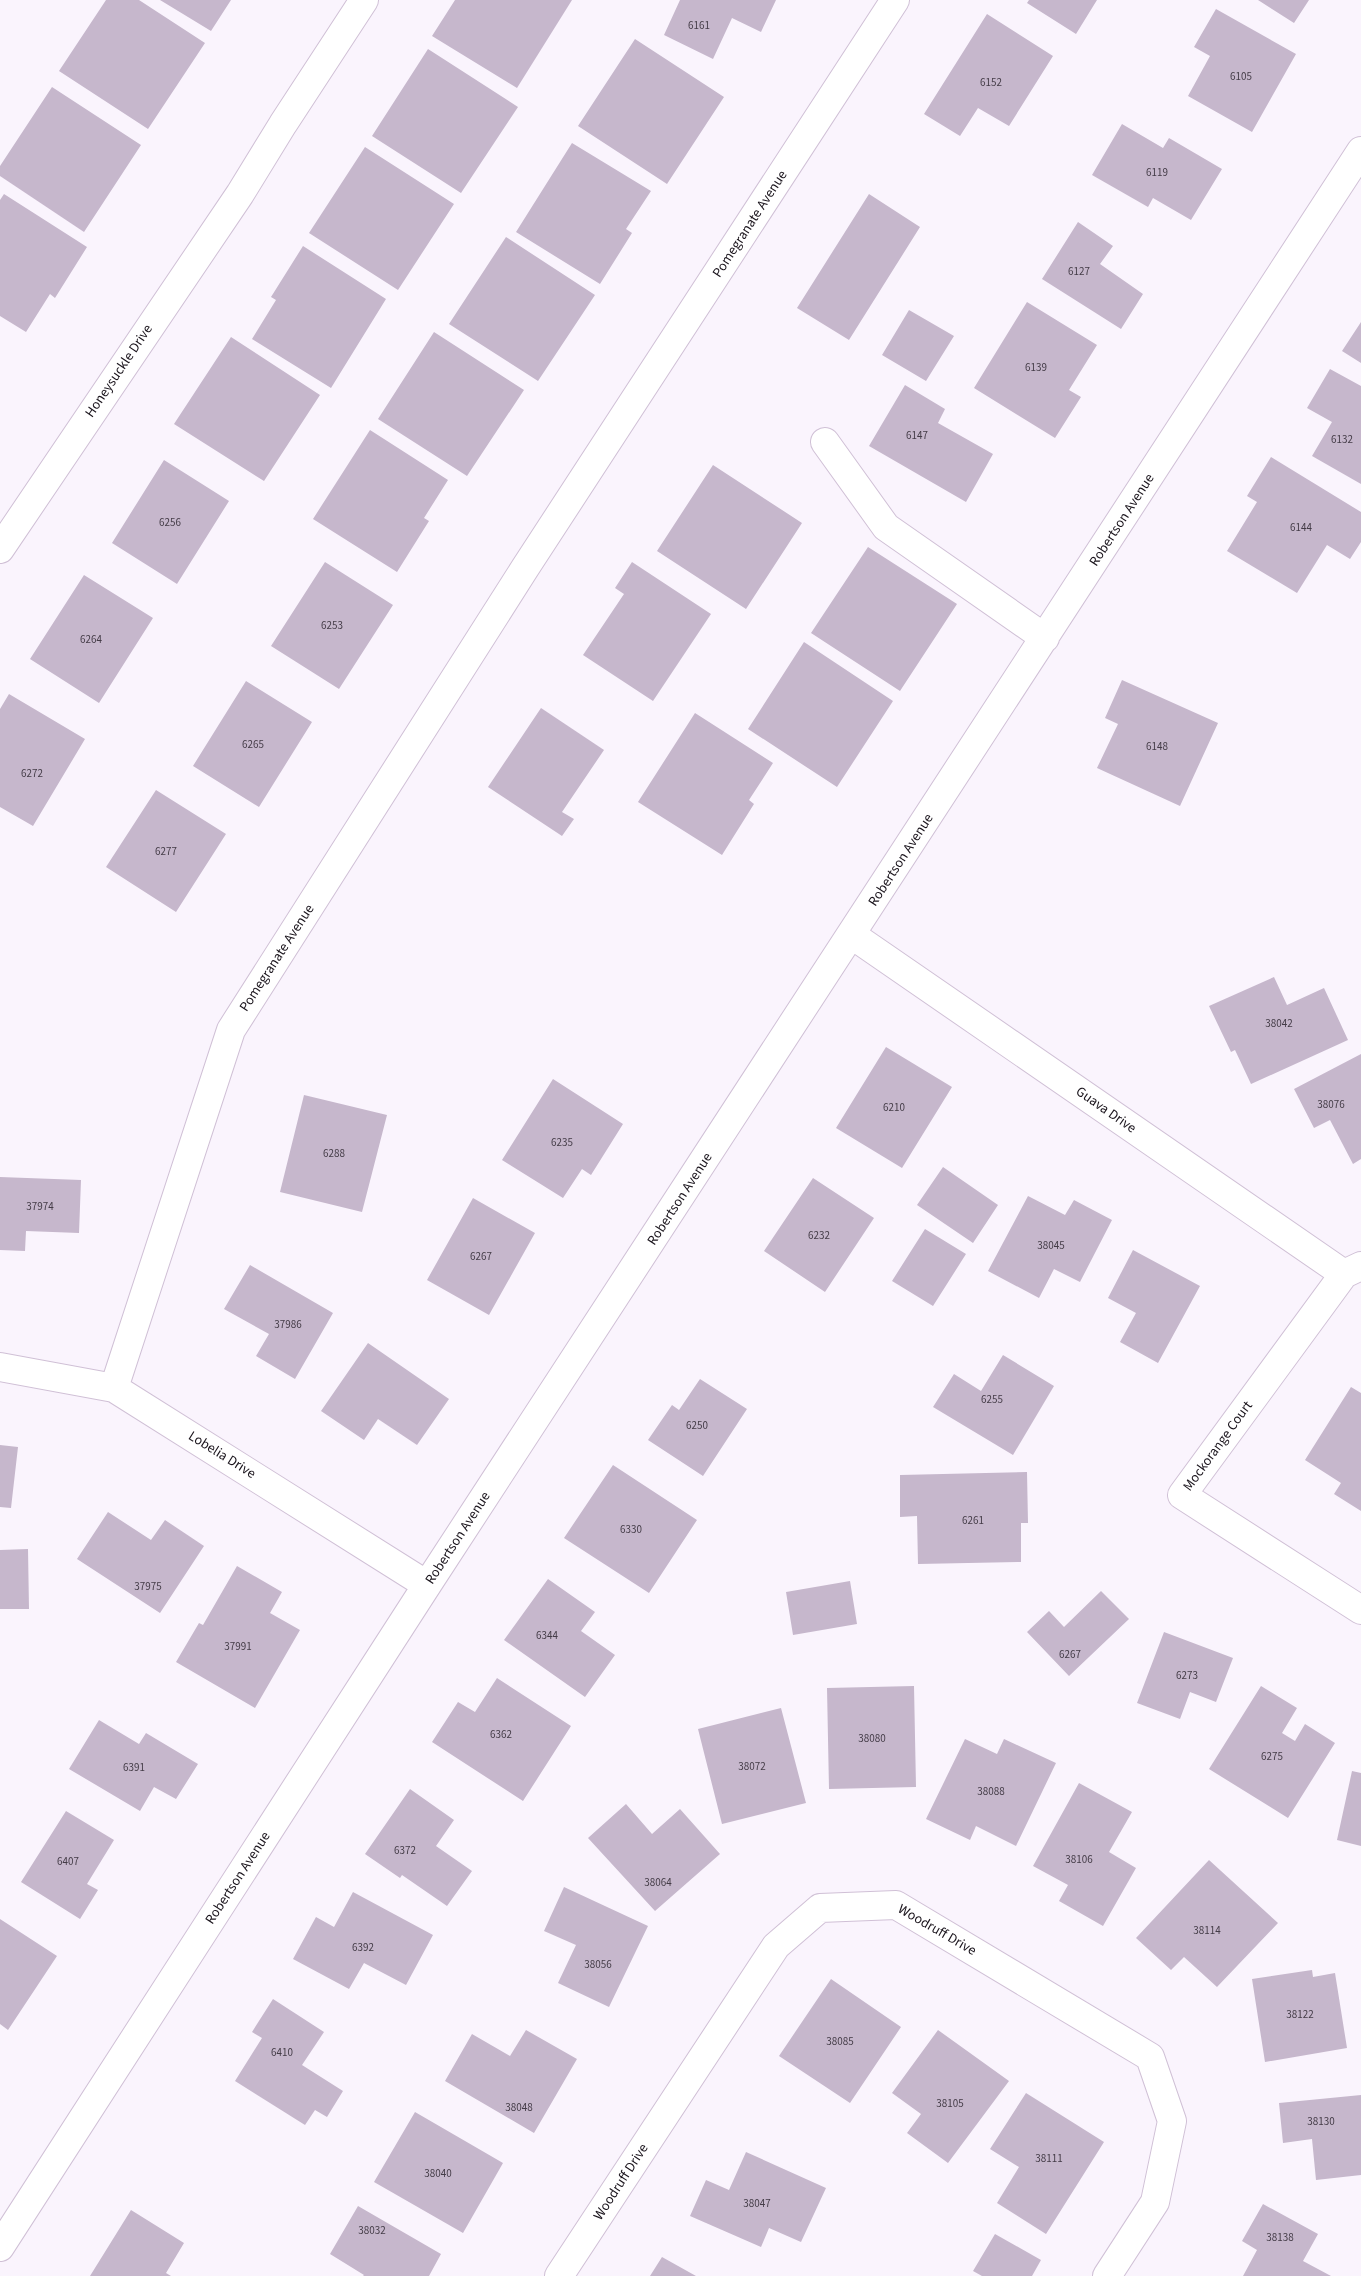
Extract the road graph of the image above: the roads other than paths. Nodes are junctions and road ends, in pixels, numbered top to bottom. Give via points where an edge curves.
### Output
1 (364, 0) edge
2 (895, 0) edge
3 (1361, 152) edge
4 (825, 442) dead end
5 (0, 549) edge
6 (1045, 638) junction
7 (852, 935) junction
8 (1353, 1270) edge
9 (0, 1367) edge
10 (114, 1388) junction
11 (427, 1585) junction
12 (1361, 1610) edge
13 (0, 2247) edge
14 (559, 2276) edge
15 (1107, 2276) edge

1 - 5 street, Honeysuckle Drive via 240,194
2 - 10 street, Pomegranate Avenue via 525,568 231,1030
3 - 6 street, Robertson Avenue
4 - 6 street via 886,527
6 - 7 street, Robertson Avenue
7 - 8 street, Guava Drive
7 - 11 street, Robertson Avenue
8 - 12 street, Mockorange Court via 1182,1495
9 - 10 street, Lobelia Drive
10 - 11 street, Lobelia Drive
11 - 13 street, Robertson Avenue
14 - 15 street, Woodruff Drive via 776,1946 820,1908 896,1904 1150,2057 1172,2121 1155,2202

